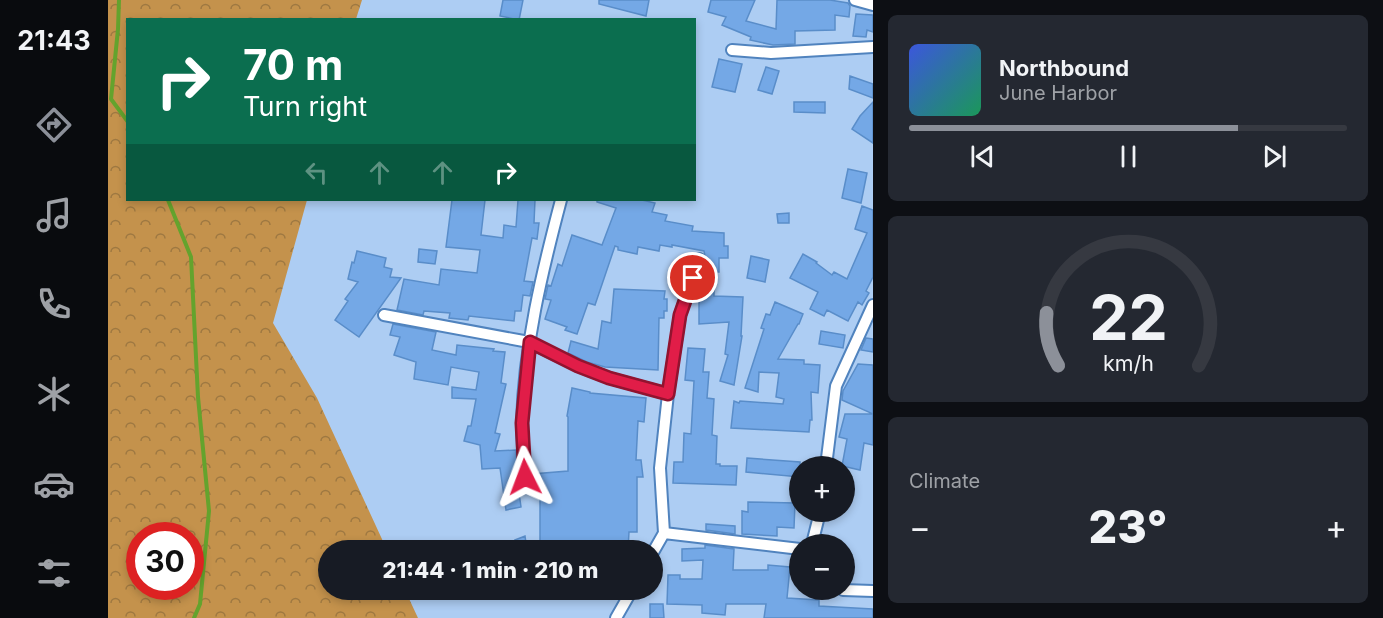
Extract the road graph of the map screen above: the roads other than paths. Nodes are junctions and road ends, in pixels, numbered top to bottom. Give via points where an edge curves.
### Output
1 (855, 0) edge
2 (873, 5) edge
3 (873, 47) edge
4 (732, 50) dead end
5 (561, 201) edge
6 (699, 259) dead end
7 (873, 305) edge
8 (384, 315) dead end
9 (530, 342) junction
10 (668, 394) junction
11 (827, 456) edge
12 (525, 477) dead end
13 (664, 533) junction
14 (660, 540) edge
15 (789, 548) edge
16 (855, 590) edge
17 (873, 591) edge
18 (626, 600) edge
19 (616, 618) edge

1 - 2 street
3 - 4 street via 771,53
5 - 9 street via 543,267
6 - 10 street via 680,315
7 - 11 street via 836,386
8 - 9 street
9 - 10 street via 609,378
9 - 12 street via 522,423
10 - 13 street via 660,468
13 - 14 street
13 - 15 street
16 - 17 street
18 - 19 street

